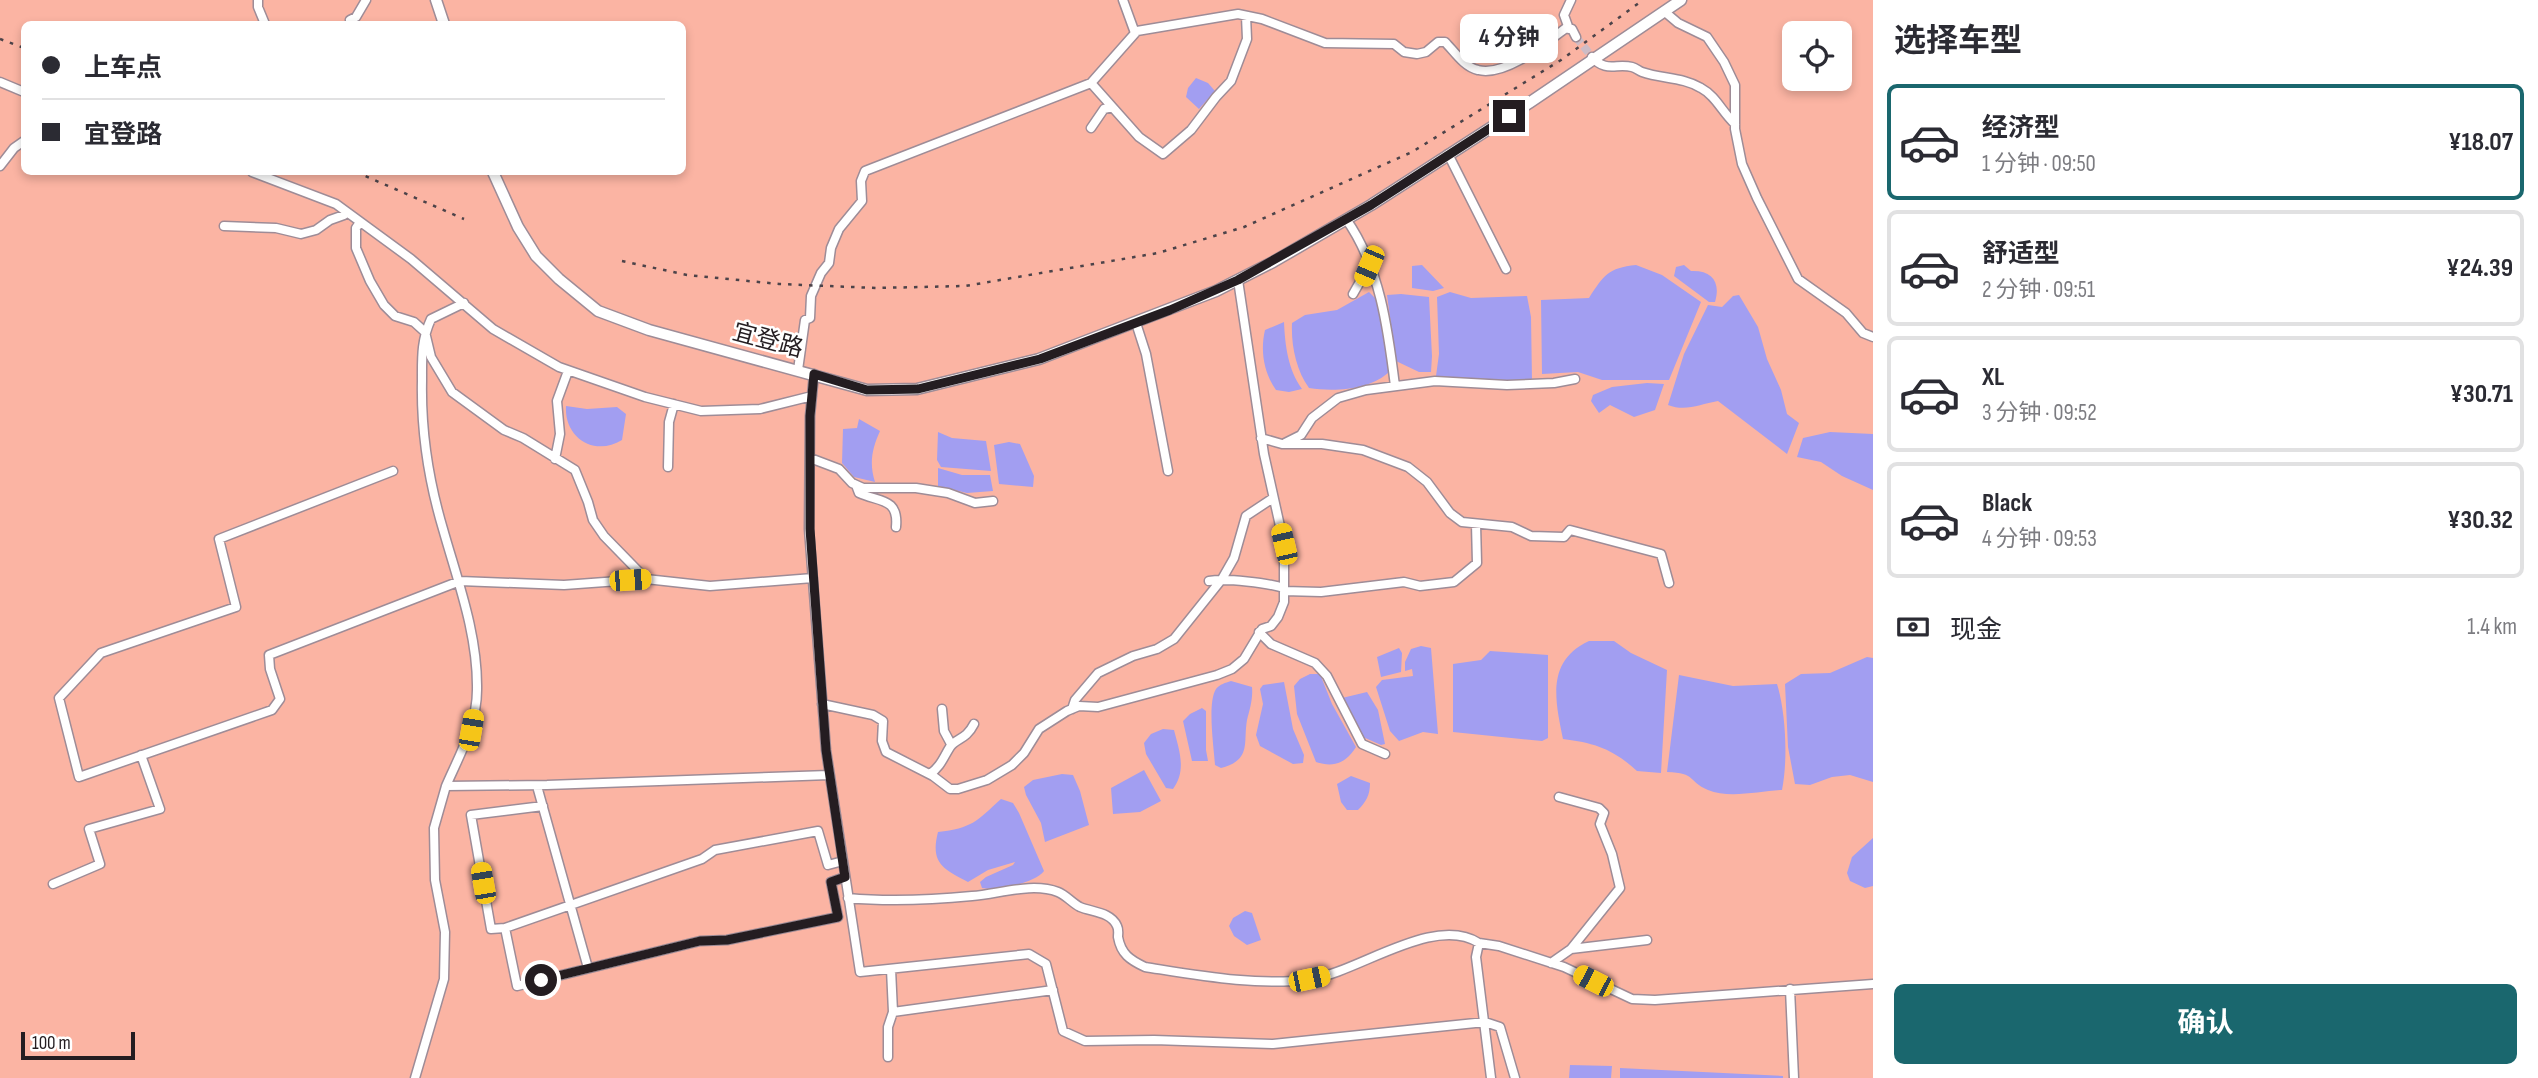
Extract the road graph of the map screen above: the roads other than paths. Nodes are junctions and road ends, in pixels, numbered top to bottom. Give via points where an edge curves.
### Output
1 (258, 0) edge
2 (366, 0) edge
3 (436, 0) edge
4 (1123, 0) edge
5 (1571, 0) edge
6 (1681, 0) edge
7 (1664, 12) junction
8 (1246, 16) junction
9 (350, 20) dead end
10 (264, 21) edge
11 (443, 21) edge
12 (1569, 29) junction
13 (1136, 33) junction
14 (1576, 37) tunnel mouth
15 (1593, 58) junction
16 (0, 82) edge
17 (1091, 83) junction
18 (21, 91) edge
19 (1112, 107) junction
20 (1735, 124) junction
21 (1091, 128) dead end
22 (21, 143) edge
23 (1448, 154) junction
24 (0, 166) edge
25 (260, 175) edge
26 (493, 175) edge
27 (345, 215) dead end
28 (1346, 219) junction
29 (360, 222) junction
30 (224, 226) dead end
31 (1369, 266) junction
32 (1506, 270) dead end
33 (1238, 280) junction
34 (1353, 294) dead end
35 (464, 303) junction
36 (1136, 323) junction
37 (425, 332) junction
38 (1873, 337) edge
39 (798, 370) junction
40 (568, 371) junction
41 (814, 374) junction
42 (1575, 379) dead end
43 (1395, 386) junction
44 (812, 396) junction
45 (674, 404) junction
46 (1261, 438) junction
47 (1282, 444) junction
48 (810, 458) junction
49 (555, 459) junction
50 (668, 467) dead end
51 (393, 471) dead end
52 (1168, 471) dead end
53 (856, 485) junction
54 (1273, 498) junction
55 (993, 500) dead end
56 (1475, 524) junction
57 (896, 527) dead end
58 (813, 578) junction
59 (646, 579) junction
60 (1223, 579) junction
61 (460, 581) junction
62 (1209, 581) dead end
63 (1669, 583) dead end
64 (1284, 589) junction
65 (1259, 632) junction
66 (822, 704) junction
67 (942, 709) dead end
68 (1072, 709) junction
69 (974, 724) dead end
70 (951, 744) junction
71 (1385, 754) dead end
72 (141, 755) junction
73 (930, 774) junction
74 (830, 775) junction
75 (446, 786) junction
76 (537, 786) junction
77 (1559, 797) dead end
78 (542, 806) junction
79 (843, 861) junction
80 (828, 865) junction
81 (845, 877) junction
82 (831, 882) junction
83 (52, 884) dead end
84 (848, 898) junction
85 (570, 904) junction
86 (505, 928) junction
87 (1647, 940) dead end
88 (1479, 943) junction
89 (1571, 950) junction
90 (1551, 964) junction
91 (588, 968) junction
92 (891, 969) junction
93 (1873, 984) edge
94 (1053, 989) junction
95 (1790, 989) junction
96 (893, 1012) junction
97 (1485, 1022) junction
98 (888, 1057) dead end
99 (415, 1078) edge
100 (1491, 1078) edge
101 (1515, 1078) edge
102 (1794, 1078) edge

1 - 10 street
2 - 9 street
3 - 11 street
4 - 13 street
5 - 12 street via 1564,15
6 - 7 street, 宜登路
7 - 15 street, 宜登路
7 - 20 street via 1707,37 1724,62 1735,85
8 - 12 street via 1325,43 1394,44 1417,54 1445,42 1478,70 1522,61
8 - 13 street
8 - 19 street via 1247,39 1231,81 1191,131 1163,154 1139,137
12 - 14 street
13 - 17 street
15 - 20 street via 1598,64 1631,67 1699,86 1713,95
15 - 23 street, 宜登路
16 - 18 street
17 - 19 street
17 - 39 street via 864,171 862,201 839,229 829,263 811,296
19 - 21 street via 1104,109
20 - 38 street via 1742,164 1798,279
22 - 24 street
23 - 28 street, 宜登路
23 - 32 street
25 - 29 street via 336,204
26 - 39 street, 宜登路 via 536,256 598,311 649,330
27 - 30 street via 301,234
28 - 31 street
28 - 33 street, 宜登路
29 - 35 street
29 - 37 street via 356,248 384,304 395,316 414,322
31 - 34 street
31 - 43 street via 1388,330
33 - 36 street, 宜登路
33 - 46 street
35 - 37 street via 431,319
35 - 40 street via 493,329
36 - 41 street, 宜登路 via 1040,359 918,389 867,390
36 - 52 street
37 - 49 street via 431,357 452,392
37 - 61 street via 421,406 429,468
39 - 41 street, 宜登路
40 - 45 street
40 - 49 street via 557,401 560,434
41 - 44 street
42 - 43 street
43 - 47 street via 1339,398 1312,418 1301,435
44 - 45 street via 760,409 701,411
44 - 48 street
45 - 50 street
46 - 47 street
46 - 54 street
47 - 56 street via 1363,450 1408,467 1427,482 1450,513
48 - 53 street via 839,469
48 - 58 street
49 - 59 street via 575,470 593,520
51 - 72 street via 219,539 236,607 101,653 59,698 79,777
53 - 55 street via 916,488 975,503
53 - 57 street via 859,493 884,499 897,517
54 - 60 street via 1247,516
54 - 64 street via 1284,544
56 - 63 street via 1512,527 1531,536 1563,537 1570,530 1661,554
56 - 64 street via 1477,563 1454,582 1420,586 1404,582 1321,592
58 - 59 street via 710,586
58 - 66 street
59 - 61 street via 564,585
60 - 62 street
60 - 64 street via 1270,583
60 - 68 street via 1174,639 1098,673
61 - 72 street via 269,655 280,699 272,710
61 - 75 street via 477,670 477,694 471,730
64 - 65 street via 1278,617
65 - 68 street via 1244,659 1232,669 1098,707
65 - 71 street via 1271,644 1315,663 1327,676 1362,744
66 - 73 street via 883,721 886,752
66 - 74 street
67 - 70 street via 944,731
68 - 73 street via 1039,729 1024,754 987,780 950,789
69 - 70 street via 968,736
70 - 73 street via 939,768
72 - 83 street via 160,809 89,830 100,864
74 - 76 street
74 - 79 street
75 - 76 street
75 - 99 street via 434,828 435,880 445,932 444,979
76 - 78 street
77 - 89 street via 1604,813 1600,824 1620,888
78 - 85 street
78 - 86 street via 471,815 491,929
79 - 80 street
79 - 81 street
80 - 82 street
80 - 85 street via 818,831 715,850 702,859
81 - 82 street
81 - 84 street
82 - 91 street via 838,917 727,940 700,941
84 - 88 street via 896,902 1046,889 1109,917 1131,961 1145,967 1241,980 1329,975 1430,936 1471,938
84 - 92 street via 860,972
85 - 86 street
85 - 91 street
86 - 91 street via 517,986
87 - 89 street
88 - 90 street
88 - 97 street via 1476,957
89 - 90 street
90 - 95 street via 1632,999
92 - 94 street via 1029,954 1046,964
92 - 96 street
93 - 95 street
94 - 96 street
94 - 97 street via 1063,1031 1086,1041 1273,1044
95 - 102 street
96 - 98 street
97 - 100 street
97 - 101 street via 1500,1027

